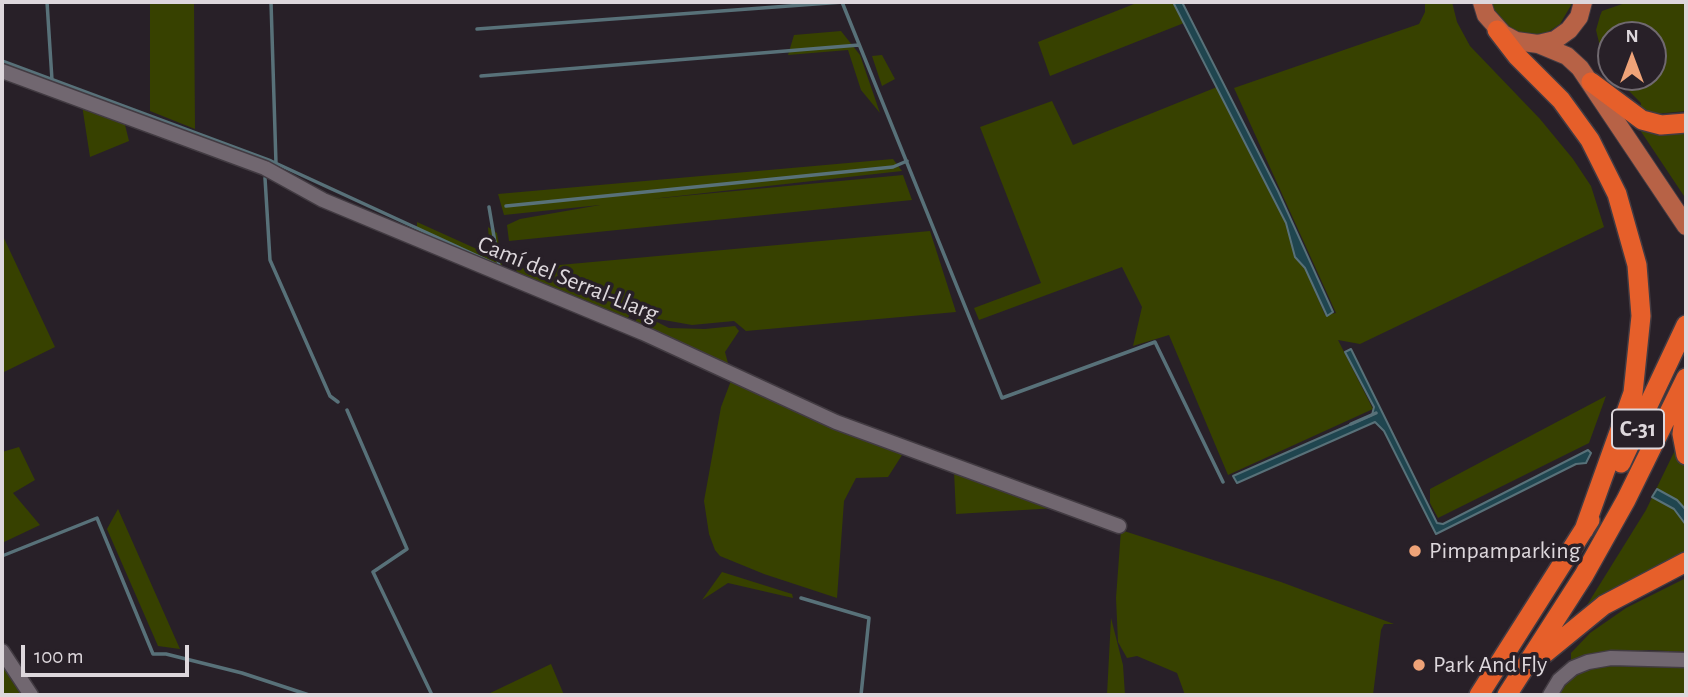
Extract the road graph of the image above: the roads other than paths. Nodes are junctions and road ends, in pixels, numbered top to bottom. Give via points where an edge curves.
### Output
1 (1482, 2) edge
2 (1583, 2) edge
3 (1575, 22) junction
4 (1497, 30) junction
5 (1538, 44) junction
6 (2, 71) edge
7 (1586, 75) junction
8 (1686, 123) edge
9 (1686, 226) edge
10 (1686, 325) edge
11 (1686, 379) edge
12 (1686, 404) edge
13 (1686, 455) edge
14 (1119, 526) dead end
15 (1584, 530) junction
16 (1686, 562) edge
17 (2, 651) edge
18 (1686, 660) edge
19 (1512, 689) edge
20 (31, 695) edge
21 (1479, 695) edge
22 (1550, 695) edge

1 - 4 main road
2 - 3 main road
3 - 5 main road via 1555,40
3 - 7 main road
4 - 5 main road via 1516,41
4 - 15 highway via 1561,100 1590,140 1617,194 1637,265 1641,316 1633,393
5 - 7 main road via 1567,56
6 - 14 street, Camí del Serral-Llarg via 265,168 323,200 643,333 836,422
7 - 8 highway via 1642,120 1661,125
7 - 9 main road
10 - 15 highway, C-31 via 1644,418
11 - 19 highway, C-31 via 1584,575
12 - 13 highway via 1682,435
15 - 21 highway, C-31
16 - 19 highway via 1598,609 1557,641
17 - 20 street
18 - 22 street via 1611,658 1588,662 1559,680

